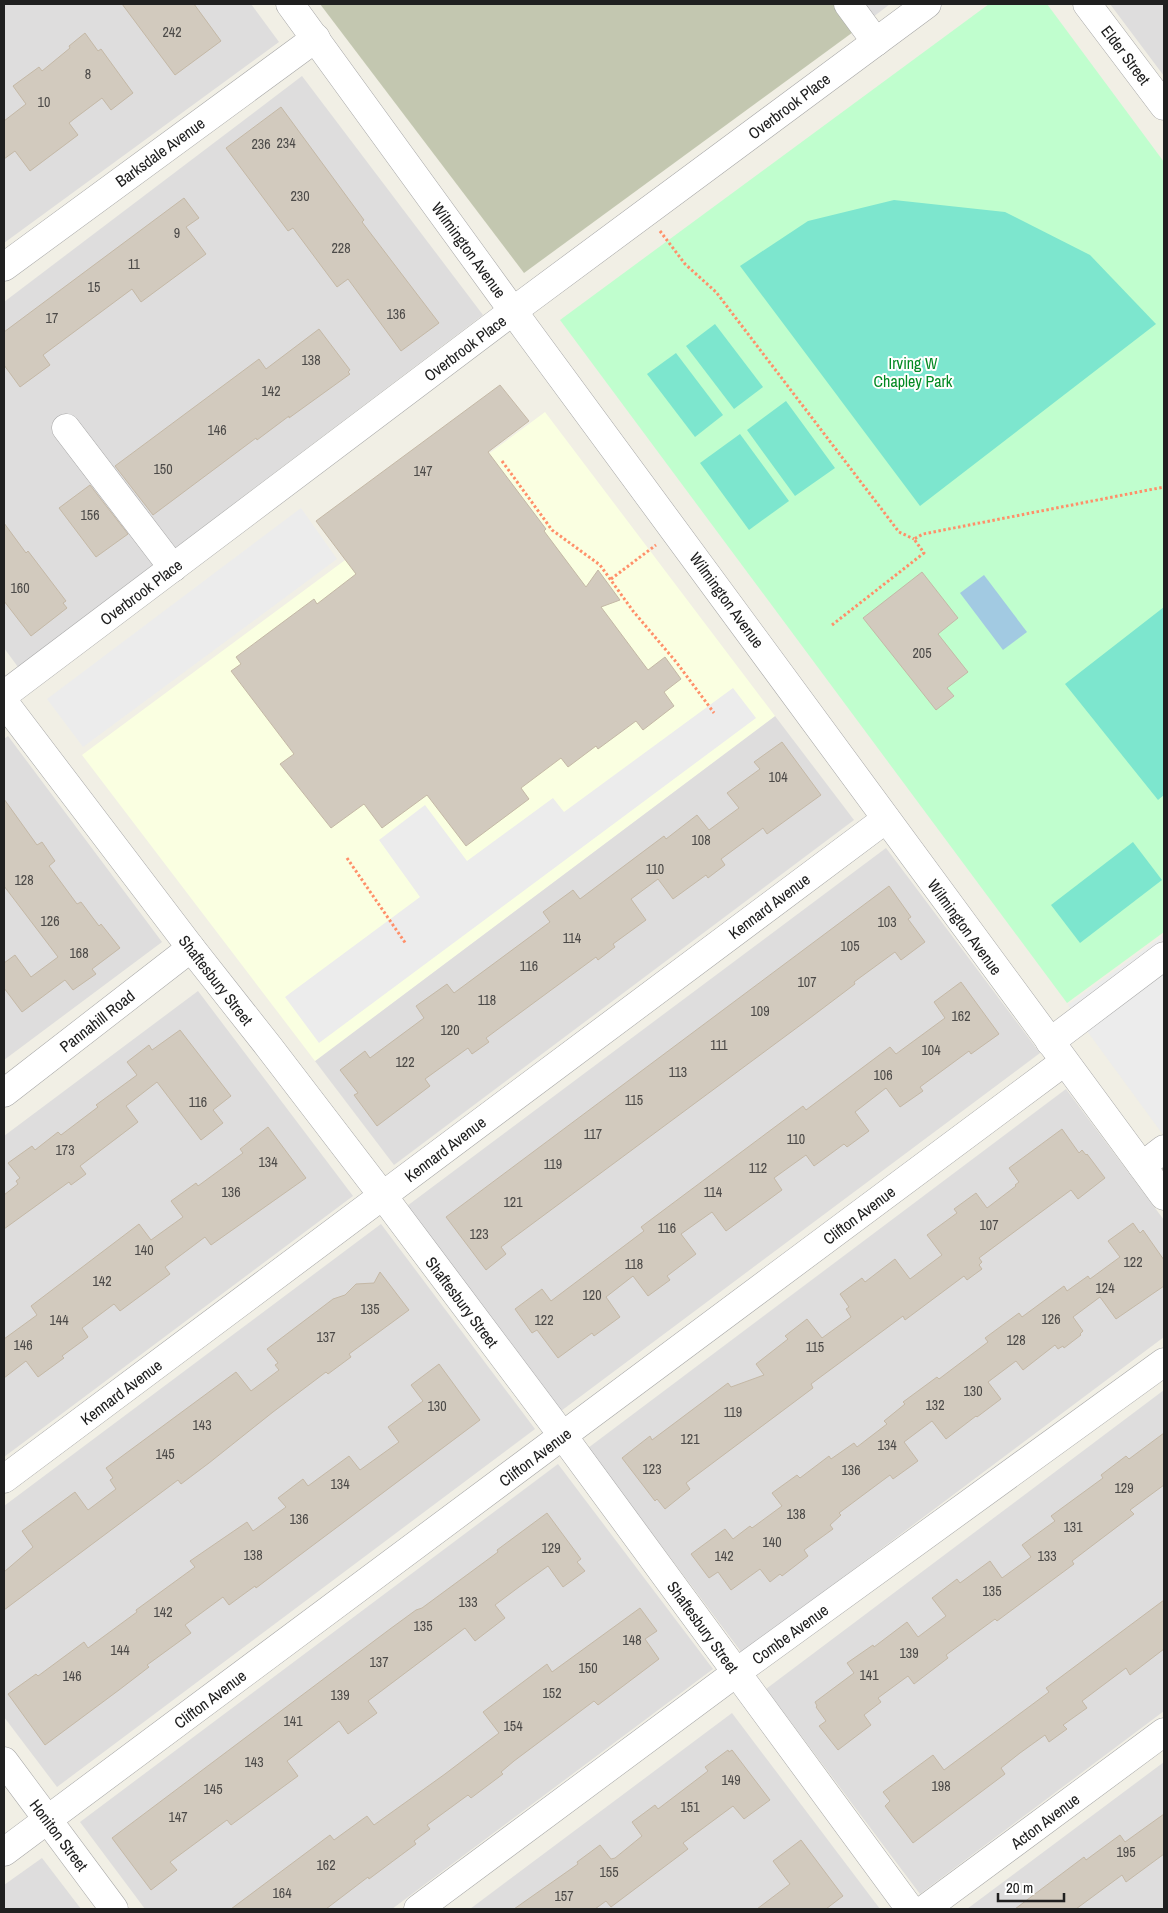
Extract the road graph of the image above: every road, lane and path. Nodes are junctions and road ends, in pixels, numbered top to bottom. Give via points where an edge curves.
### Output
1 (290, 4) edge
2 (848, 4) edge
3 (927, 4) edge
4 (1087, 4) edge
5 (897, 12) edge
6 (316, 38) junction
7 (876, 42) junction
8 (1164, 106) edge
9 (646, 213) junction
10 (4, 267) edge
11 (513, 312) junction
12 (66, 428) dead end
13 (502, 461) dead end
14 (1164, 487) edge
15 (676, 531) junction
16 (914, 540) junction
17 (173, 568) junction
18 (611, 579) junction
19 (832, 625) dead end
20 (4, 695) edge
21 (4, 702) edge
22 (714, 713) dead end
23 (886, 819) junction
24 (348, 858) dead end
25 (406, 944) dead end
26 (190, 948) junction
27 (1164, 956) edge
28 (1057, 1052) junction
29 (4, 1093) edge
30 (1164, 1150) edge
31 (1142, 1166) junction
32 (383, 1196) junction
33 (1164, 1196) edge
34 (1164, 1362) edge
35 (563, 1436) junction
36 (4, 1479) edge
37 (737, 1672) junction
38 (1164, 1732) edge
39 (4, 1761) edge
40 (48, 1820) junction
41 (4, 1852) edge
42 (114, 1909) edge
43 (418, 1909) edge
44 (910, 1909) edge
45 (925, 1909) edge

1 - 6 street, Wilmington Avenue
2 - 7 street
3 - 5 street, Overbrook Place
4 - 8 street, Elder Street
5 - 7 street, Overbrook Place
6 - 10 street, Barksdale Avenue
6 - 11 street, Wilmington Avenue
7 - 9 street, Overbrook Place
9 - 11 street, Overbrook Place
9 - 16 path via 685,264 716,292 899,532
11 - 15 street, Wilmington Avenue
11 - 17 street, Overbrook Place
12 - 17 street
13 - 18 path via 552,530 600,565
14 - 16 path via 923,534
15 - 18 path
15 - 23 street, Wilmington Avenue
16 - 19 path via 924,553
17 - 20 street, Overbrook Place
18 - 22 path
21 - 26 street, Shaftesbury Street
23 - 28 street, Wilmington Avenue
23 - 32 street, Kennard Avenue
24 - 25 path
26 - 29 street, Pannahill Road
26 - 32 street, Shaftesbury Street
27 - 28 street, Clifton Avenue
28 - 31 street, Wilmington Avenue
28 - 35 street, Clifton Avenue
30 - 31 street
31 - 33 street, Wilmington Avenue
32 - 35 street, Shaftesbury Street
32 - 36 street, Kennard Avenue
34 - 37 street, Combe Avenue
35 - 37 street, Shaftesbury Street
35 - 40 street, Clifton Avenue
37 - 43 street, Combe Avenue
37 - 44 street, Shaftesbury Street
38 - 45 street, Acton Avenue
39 - 40 street, Honiton Street
40 - 41 street, Clifton Avenue
40 - 42 street, Honiton Street

